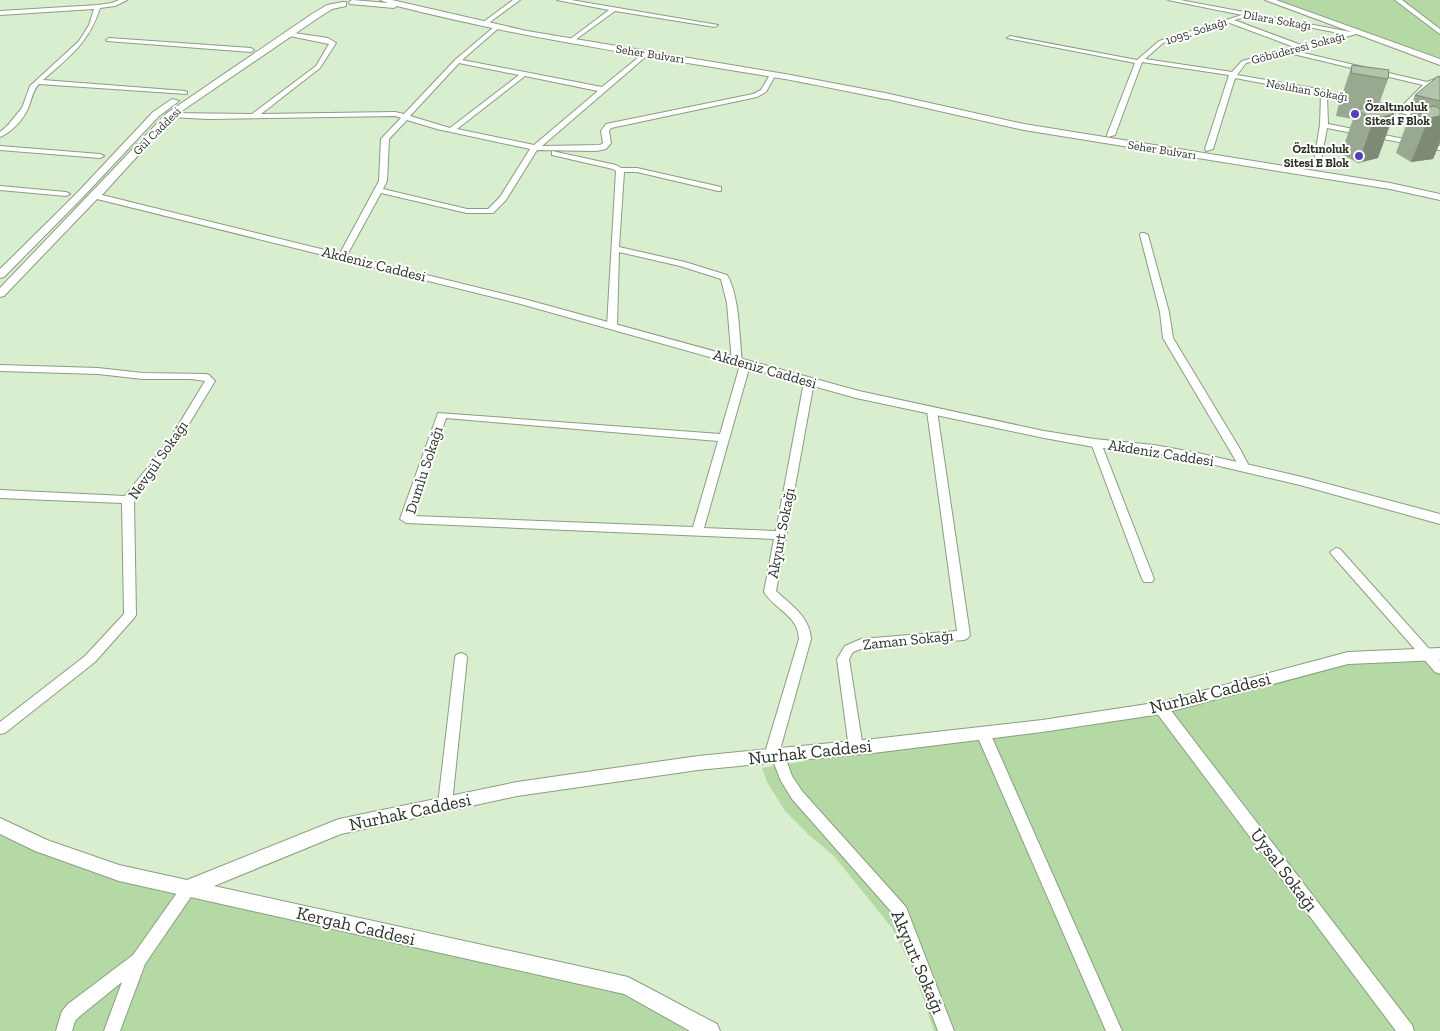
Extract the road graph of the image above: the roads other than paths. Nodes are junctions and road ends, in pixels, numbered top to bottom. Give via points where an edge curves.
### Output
1 (124, 0) edge
2 (363, 0) edge
3 (384, 0) edge
4 (517, 0) edge
5 (564, 0) edge
6 (621, 0) edge
7 (1171, 0) edge
8 (1268, 0) edge
9 (1277, 0) edge
10 (1398, 0) edge
11 (353, 2) junction
12 (343, 4) junction
13 (98, 7) junction
14 (612, 8) junction
15 (414, 9) junction
16 (0, 14) edge
17 (1249, 15) junction
18 (1227, 20) junction
19 (484, 24) junction
20 (715, 25) dead end
21 (497, 27) junction
22 (1440, 32) edge
23 (1355, 33) junction
24 (287, 34) junction
25 (1010, 38) dead end
26 (109, 40) dead end
27 (572, 41) junction
28 (1300, 47) junction
29 (251, 50) junction
30 (1286, 50) junction
31 (647, 53) junction
32 (1440, 60) edge
33 (458, 61) junction
34 (1140, 61) junction
35 (524, 74) junction
36 (773, 74) junction
37 (1233, 75) junction
38 (1440, 79) edge
39 (38, 82) junction
40 (1428, 84) junction
41 (1440, 88) edge
42 (605, 90) junction
43 (1324, 92) junction
44 (185, 93) junction
45 (886, 96) junction
46 (1402, 110) junction
47 (170, 115) junction
48 (254, 116) junction
49 (1419, 116) junction
50 (405, 118) junction
51 (1440, 122) edge
52 (1416, 124) edge
53 (1324, 125) junction
54 (452, 130) junction
55 (1414, 133) dead end
56 (1111, 135) junction
57 (0, 136) edge
58 (1412, 142) junction
59 (0, 148) edge
60 (535, 148) junction
61 (1440, 148) edge
62 (1209, 149) junction
63 (100, 156) dead end
64 (1316, 165) junction
65 (620, 170) junction
66 (0, 188) edge
67 (718, 189) dead end
68 (378, 190) junction
69 (1440, 190) edge
70 (66, 194) dead end
71 (95, 196) junction
72 (1440, 197) edge
73 (1144, 235) dead end
74 (615, 249) junction
75 (342, 257) junction
76 (0, 275) edge
77 (0, 294) edge
78 (612, 326) junction
79 (741, 363) junction
80 (0, 371) edge
81 (809, 382) junction
82 (932, 411) junction
83 (724, 438) junction
84 (1096, 443) junction
85 (1244, 466) junction
86 (0, 494) edge
87 (128, 500) junction
88 (1440, 519) edge
89 (697, 532) junction
90 (781, 535) junction
91 (1336, 552) dead end
92 (1148, 579) dead end
93 (1433, 654) edge
94 (461, 658) dead end
95 (1440, 669) edge
96 (1162, 708) junction
97 (0, 729) edge
98 (983, 733) junction
99 (856, 748) junction
100 (774, 756) junction
101 (445, 804) junction
102 (0, 825) edge
103 (188, 888) junction
104 (139, 960) junction
105 (64, 1031) edge
106 (112, 1031) edge
107 (710, 1031) edge
108 (946, 1031) edge
109 (1114, 1031) edge
110 (1406, 1031) edge

1 - 13 street
2 - 11 street
3 - 15 street, Seher Bulvarı
4 - 19 street
5 - 14 street
6 - 14 street
7 - 17 street, Dilara Sokağı
8 - 23 main road
9 - 32 main road
10 - 22 street
11 - 12 street
11 - 15 street, Seher Bulvarı
12 - 24 street, Gül Caddesi via 330,7
12 - 29 street, Gül Caddesi via 320,3
13 - 16 street via 23,9
13 - 39 street via 82,42
14 - 20 street
14 - 27 street
15 - 19 street, Seher Bulvarı
17 - 18 street, 1095. Sokağı
17 - 23 street, Dilara Sokağı
18 - 28 street
18 - 34 street, 1095. Sokağı via 1161,42
19 - 21 street, Seher Bulvarı
21 - 27 street, Seher Bulvarı
21 - 33 street
23 - 28 street, Göbüderesi Sokağı
23 - 32 main road
24 - 47 street, Gül Caddesi
24 - 48 street via 333,43 318,68
25 - 34 street, Neslihan Sokağı
26 - 29 street
27 - 31 street, Seher Bulvarı
28 - 30 street, Göbüderesi Sokağı
29 - 44 street, Gül Caddesi
30 - 37 street, Göbüderesi Sokağı via 1244,62
30 - 40 street
31 - 36 street, Seher Bulvarı
31 - 42 street
33 - 35 street
33 - 50 street
34 - 37 street, Neslihan Sokağı
34 - 56 street, 1095. Sokağı
35 - 42 street
35 - 54 street
36 - 45 street, Seher Bulvarı
36 - 60 street via 764,91 755,96 609,126 605,131 607,143 600,148
37 - 43 street, Neslihan Sokağı
37 - 62 street
38 - 40 street
39 - 44 street
39 - 57 street via 32,87 25,108
40 - 41 street
40 - 46 street
42 - 60 street
43 - 46 street, Neslihan Sokağı
43 - 53 street
44 - 76 street, Gül Caddesi via 156,114
45 - 56 main road, Seher Bulvarı
45 - 72 main road, Seher Bulvarı via 1024,127 1390,186
46 - 49 street, Neslihan Sokağı
47 - 48 street
47 - 71 street, Gül Caddesi
48 - 50 street via 395,114
49 - 51 street, Neslihan Sokağı
49 - 52 street
50 - 54 street
50 - 68 street via 385,139 384,181
53 - 58 street
53 - 64 street
54 - 60 street
55 - 58 street
56 - 62 main road, Seher Bulvarı
58 - 61 street
59 - 63 street
60 - 65 street
60 - 68 street via 503,198 490,211 458,210
62 - 64 main road, Seher Bulvarı
64 - 69 main road, Seher Bulvarı
65 - 67 street via 637,170
65 - 74 street
66 - 70 street
68 - 75 street
71 - 75 street, Akdeniz Caddesi
71 - 77 street, Gül Caddesi
73 - 85 street via 1167,317 1168,338
74 - 78 street
74 - 79 street via 724,277 730,293
75 - 78 street, Akdeniz Caddesi
78 - 79 street, Akdeniz Caddesi
79 - 81 street, Akdeniz Caddesi
79 - 83 street
80 - 87 street, Nevgül Sokağı via 98,371 143,376 192,376 210,380 174,440
81 - 82 street, Akdeniz Caddesi
81 - 90 street, Akyurt Sokağı
82 - 84 street, Akdeniz Caddesi
82 - 99 street, Zaman Sokağı via 964,635 862,644 849,649 843,660
83 - 89 street
83 - 89 street, Dumlu Sokağı via 442,415 406,519
84 - 85 street, Akdeniz Caddesi via 1159,450
84 - 92 street
85 - 88 street, Akdeniz Caddesi
86 - 87 street
87 - 97 street, Nevgül Sokağı via 130,615 90,659
89 - 90 street, Dumlu Sokağı
90 - 100 street, Akyurt Sokağı via 770,592 800,621 805,633
91 - 93 street
93 - 95 street
93 - 96 street, Nurhak Caddesi via 1348,658
94 - 101 street
96 - 98 street, Nurhak Caddesi
96 - 110 street, Uysal Sokağı
98 - 99 street, Nurhak Caddesi
98 - 109 street
99 - 100 street, Nurhak Caddesi
100 - 101 street, Nurhak Caddesi via 698,763 517,789
100 - 108 street, Akyurt Sokağı via 793,791 901,912
101 - 103 street, Nurhak Caddesi via 339,827
102 - 103 street, Kergah Caddesi via 41,846 110,870
103 - 104 street
103 - 107 street, Kergah Caddesi via 628,986
104 - 105 street via 74,1010
104 - 106 street

